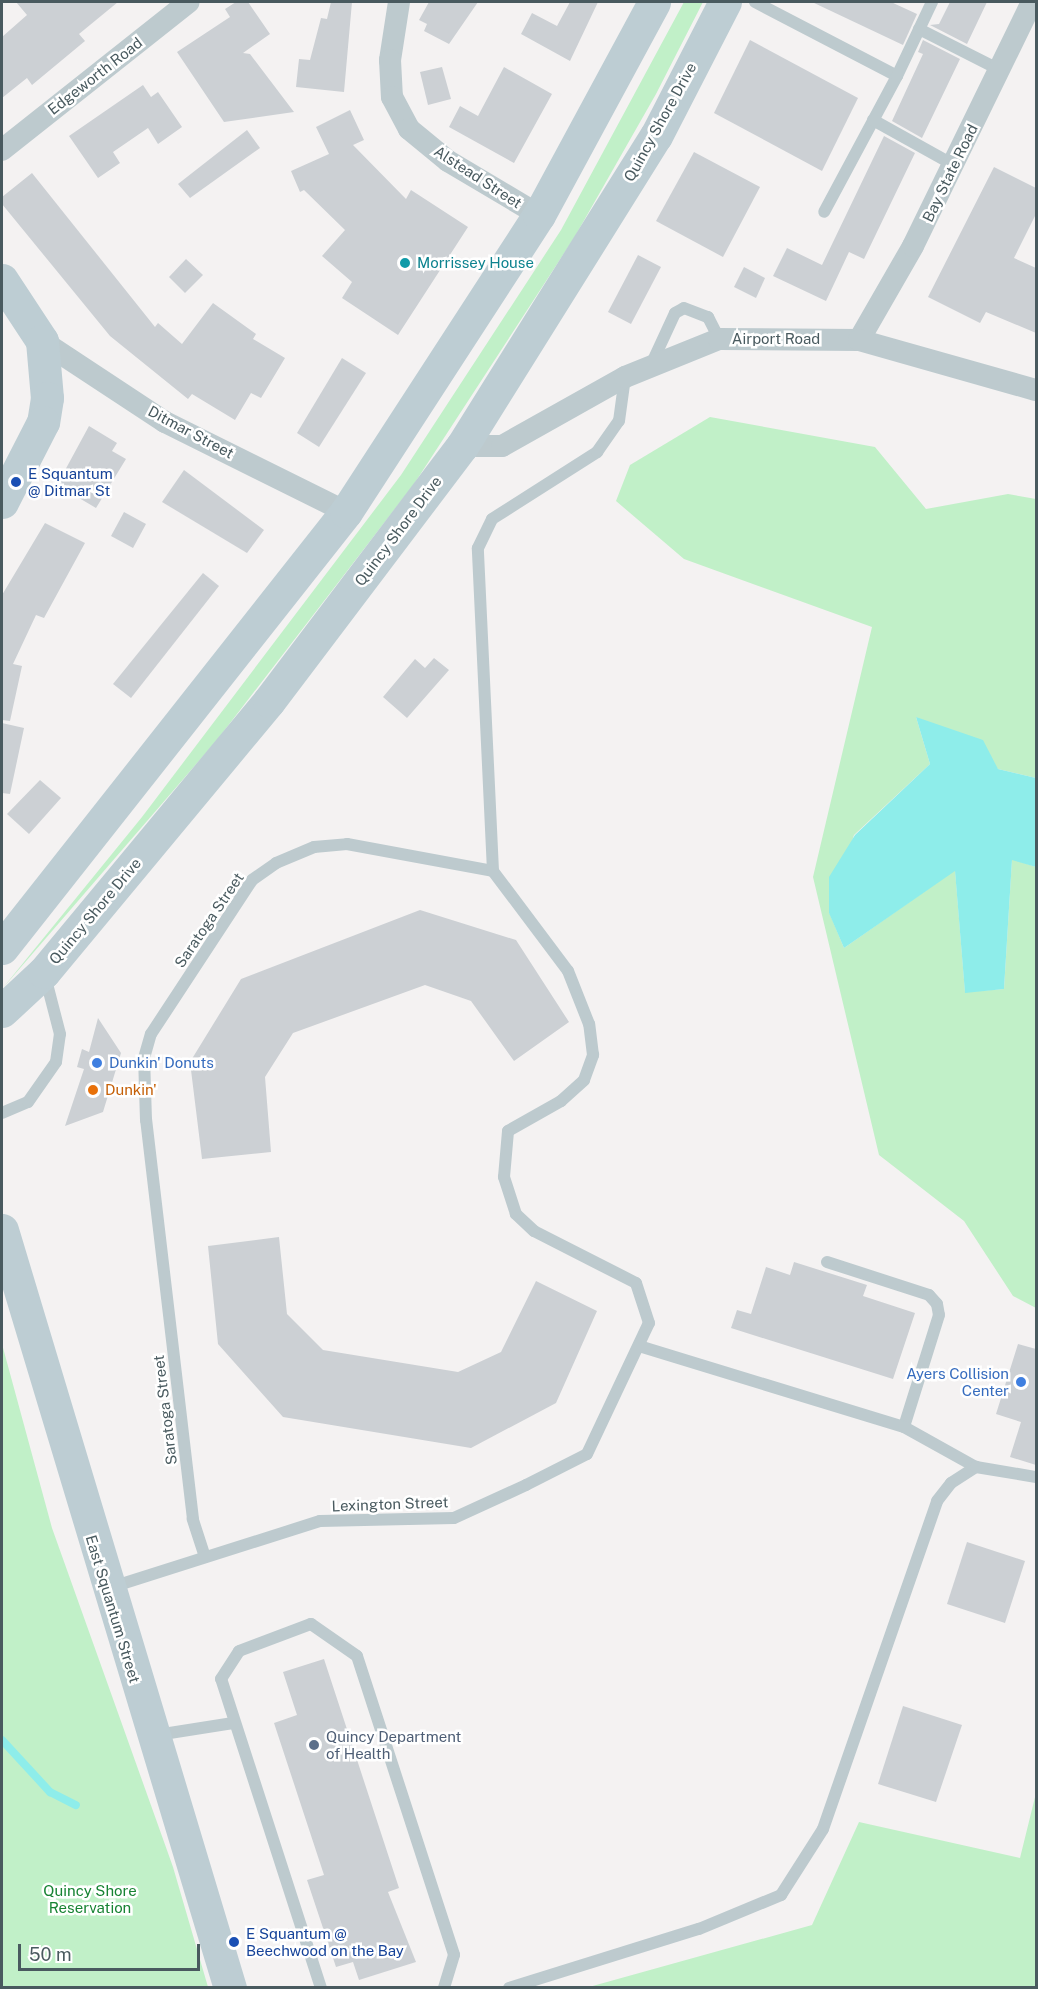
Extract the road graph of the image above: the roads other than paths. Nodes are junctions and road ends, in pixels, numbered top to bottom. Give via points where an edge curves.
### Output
1 (189, 2) edge
2 (399, 2) edge
3 (654, 2) edge
4 (725, 2) edge
5 (755, 2) edge
6 (933, 2) edge
7 (1032, 2) edge
8 (919, 29) junction
9 (1000, 70) junction
10 (897, 76) junction
11 (873, 120) junction
12 (2, 150) edge
13 (954, 165) junction
14 (824, 212) dead end
15 (539, 215) junction
16 (2, 280) edge
17 (719, 339) junction
18 (859, 340) junction
19 (42, 341) junction
20 (651, 365) junction
21 (625, 377) junction
22 (1036, 390) edge
23 (462, 446) junction
24 (2, 502) edge
25 (346, 512) junction
26 (493, 871) junction
27 (2, 948) edge
28 (44, 972) junction
29 (2, 1011) edge
30 (2, 1113) edge
31 (2, 1230) edge
32 (827, 1262) dead end
33 (639, 1346) junction
34 (904, 1427) junction
35 (976, 1467) junction
36 (1036, 1477) edge
37 (205, 1557) junction
38 (107, 1589) junction
39 (233, 1723) junction
40 (152, 1736) junction
41 (230, 1988) edge
42 (321, 1988) edge
43 (444, 1988) edge
44 (509, 1988) edge

1 - 12 street, Edgeworth Road
2 - 15 street, Alstead Street via 390,60 392,97 409,129 448,161
3 - 15 main road
4 - 23 main road, Quincy Shore Drive via 656,136
5 - 10 lane
6 - 8 lane
7 - 9 street, Bay State Road
8 - 9 lane
8 - 10 lane
9 - 13 street, Bay State Road
10 - 11 lane
11 - 13 lane
11 - 14 lane
13 - 18 street, Bay State Road
15 - 25 main road
16 - 19 main road
17 - 18 street, Airport Road
17 - 20 street, Airport Road
17 - 20 lane via 708,317 684,308 675,313
18 - 22 street, Airport Road
19 - 24 main road via 47,390 43,422
19 - 25 street, Ditmar Street via 165,422
20 - 21 street, Airport Road
21 - 23 street, Airport Road via 502,446
21 - 26 lane via 619,421 597,452 492,519 478,548
23 - 28 main road, Quincy Shore Drive via 269,701
25 - 27 main road
26 - 33 lane, Lexington Street via 568,971 589,1024 593,1055 584,1080 561,1101 508,1131 504,1177 516,1214 534,1231 636,1283 649,1323
26 - 37 lane, Saratoga Street via 347,844 314,847 276,863 252,880 151,1034 144,1058 146,1120 193,1519
28 - 29 main road, Quincy Shore Drive
28 - 30 lane via 60,1034 56,1062 28,1102
31 - 38 main road, East Squantum Street
32 - 34 lane via 929,1295 937,1304 939,1315
33 - 34 lane
33 - 37 lane, Lexington Street via 587,1454 526,1485 454,1518 320,1521
34 - 35 lane
35 - 36 lane
35 - 44 lane via 951,1483 938,1501 823,1829 781,1895 699,1929
37 - 38 lane, Lexington Street
38 - 40 main road, East Squantum Street
39 - 40 lane
39 - 42 lane
39 - 43 lane via 221,1679 239,1651 311,1624 357,1656 454,1955
40 - 41 main road, East Squantum Street

